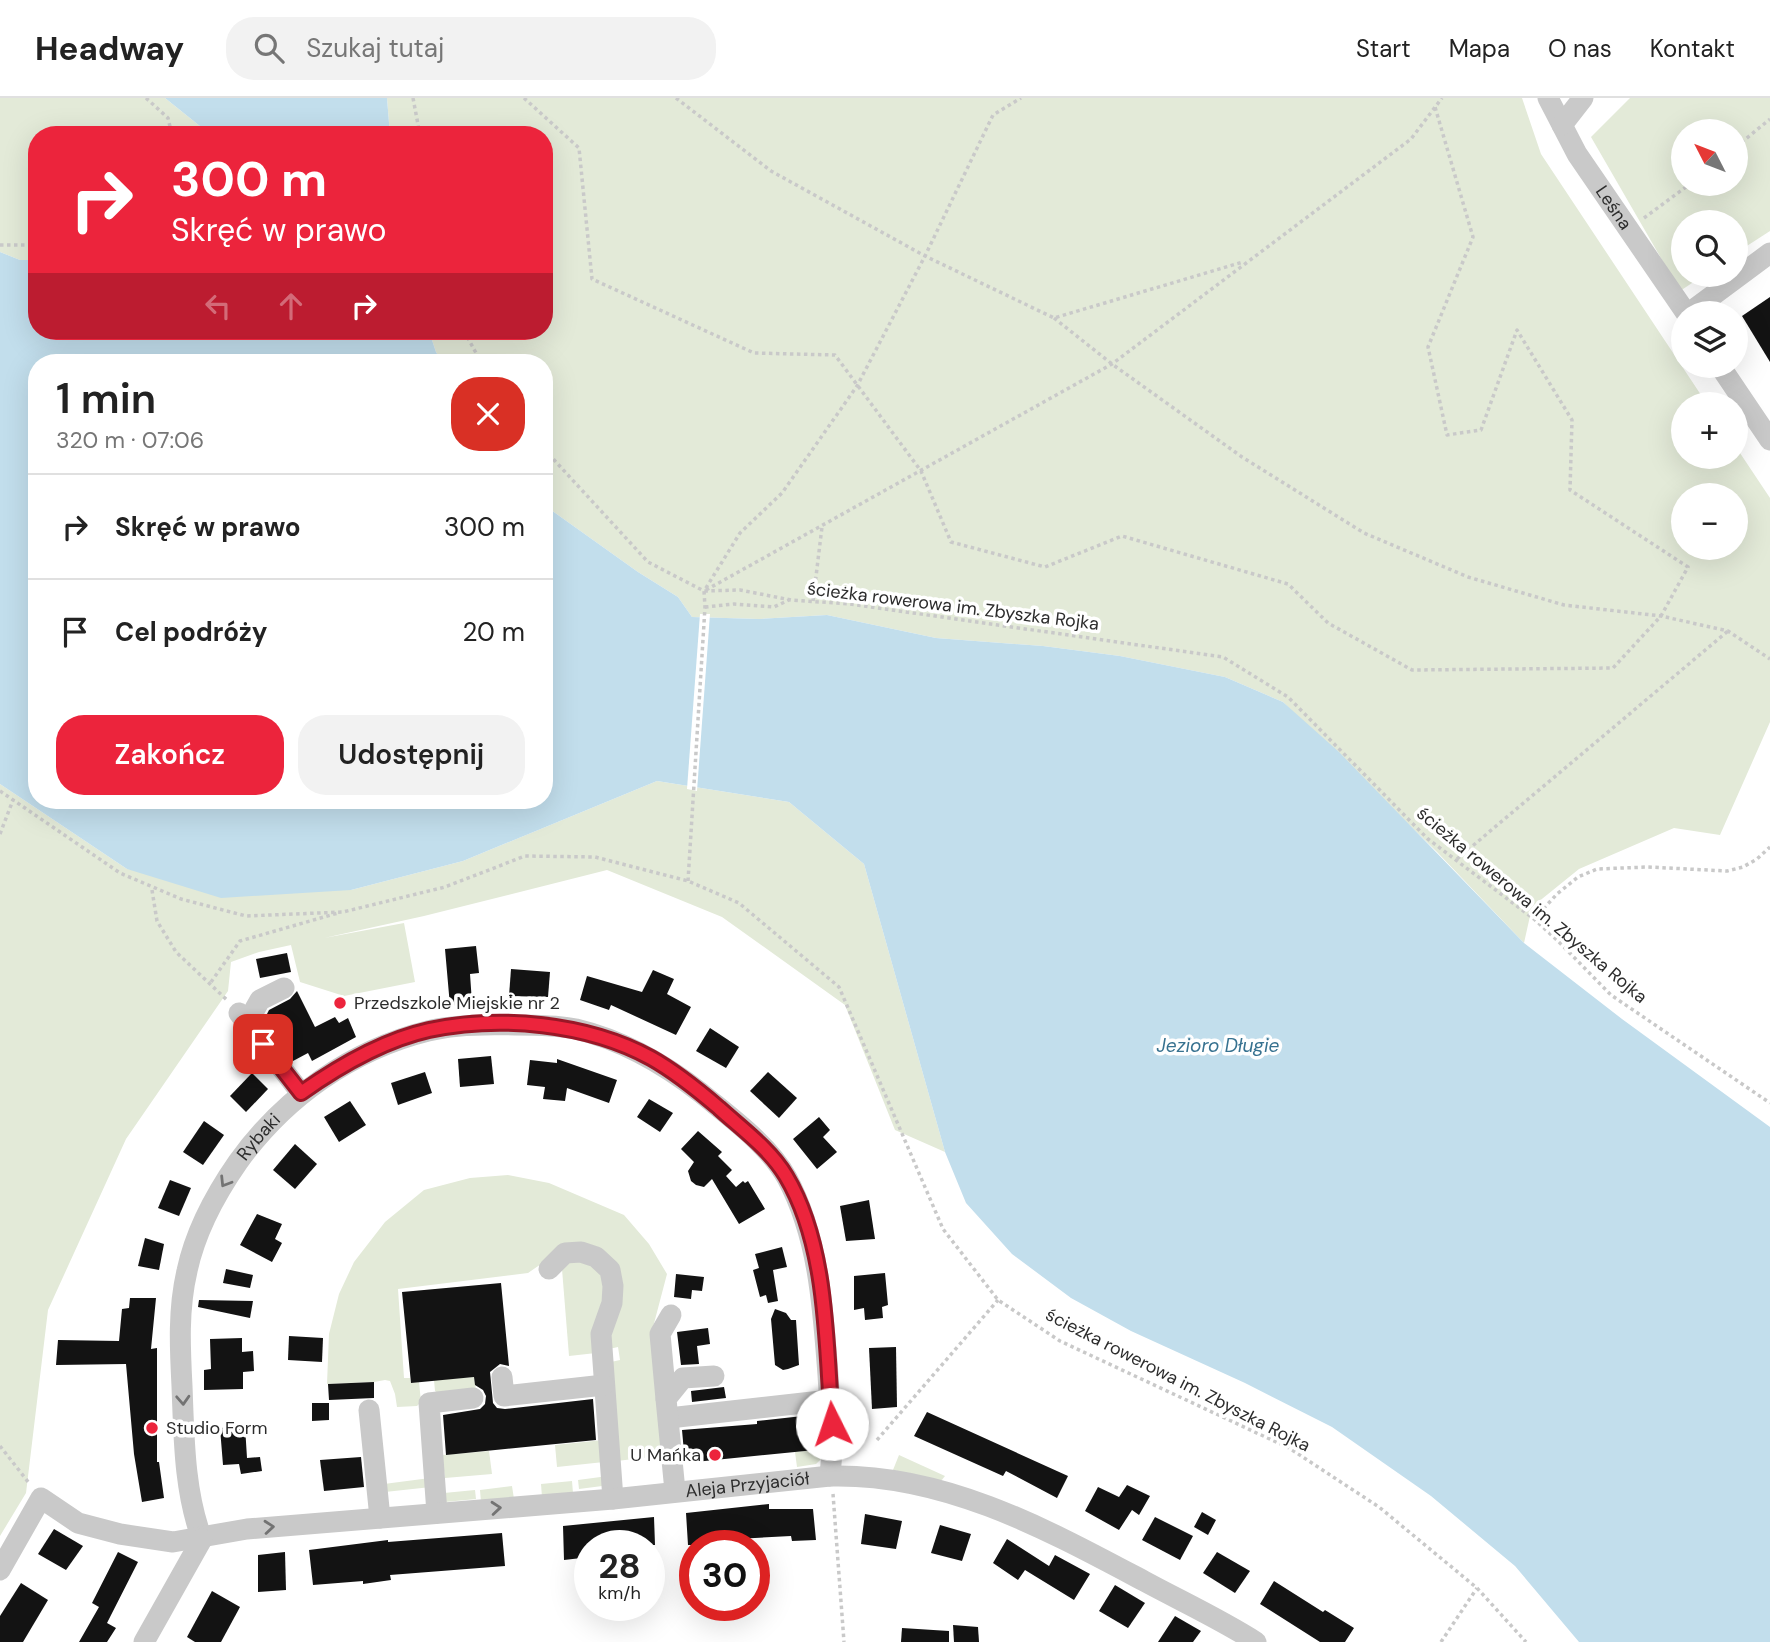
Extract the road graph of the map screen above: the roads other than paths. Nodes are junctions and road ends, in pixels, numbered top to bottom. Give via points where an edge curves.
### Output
1 (1548, 98) edge
2 (1583, 98) edge
3 (1562, 125) junction
4 (1769, 254) edge
5 (1679, 301) edge
6 (1704, 301) edge
7 (1728, 378) edge
8 (1770, 440) edge
9 (284, 988) dead end
10 (301, 1093) junction
11 (549, 1269) dead end
12 (671, 1315) dead end
13 (714, 1376) dead end
14 (502, 1377) dead end
15 (604, 1385) junction
16 (473, 1398) dead end
17 (830, 1400) junction
18 (668, 1409) junction
19 (369, 1410) dead end
20 (831, 1482) junction
21 (675, 1491) junction
22 (613, 1499) junction
23 (437, 1513) junction
24 (380, 1518) junction
25 (202, 1539) junction
26 (0, 1570) edge
27 (144, 1642) edge
28 (1256, 1642) edge

1 - 3 street, Leśna
2 - 3 street
3 - 5 street, Leśna via 1577,154
4 - 6 street
7 - 8 street
9 - 10 street via 260,1000 243,1018
10 - 17 street, Rybaki via 377,1049 453,1026 576,1029 650,1058 680,1076 753,1138 786,1176 814,1252
10 -> 25 street, Rybaki via 251,1143 233,1170 199,1233 187,1269 180,1349 184,1427 192,1514
11 - 15 street via 565,1253 581,1252 596,1257 610,1270 612,1303 601,1334
12 - 18 street via 660,1334
13 - 18 street via 683,1378
14 - 15 street via 504,1396
15 - 22 street
16 - 23 street via 429,1403
17 - 18 street
17 - 20 street, Rybaki
18 - 21 street
19 - 24 street
20 - 21 street, Aleja Przyjaciół
20 - 28 street, Aleja Przyjaciół via 859,1475 921,1484 1008,1514
21 - 22 street, Aleja Przyjaciół
23 -> 22 street, Aleja Przyjaciół
23 - 24 street, Aleja Przyjaciół
25 -> 24 street, Aleja Przyjaciół via 247,1529
25 - 26 street, Aleja Przyjaciół via 173,1542 120,1534 78,1523 41,1498
25 - 27 street

